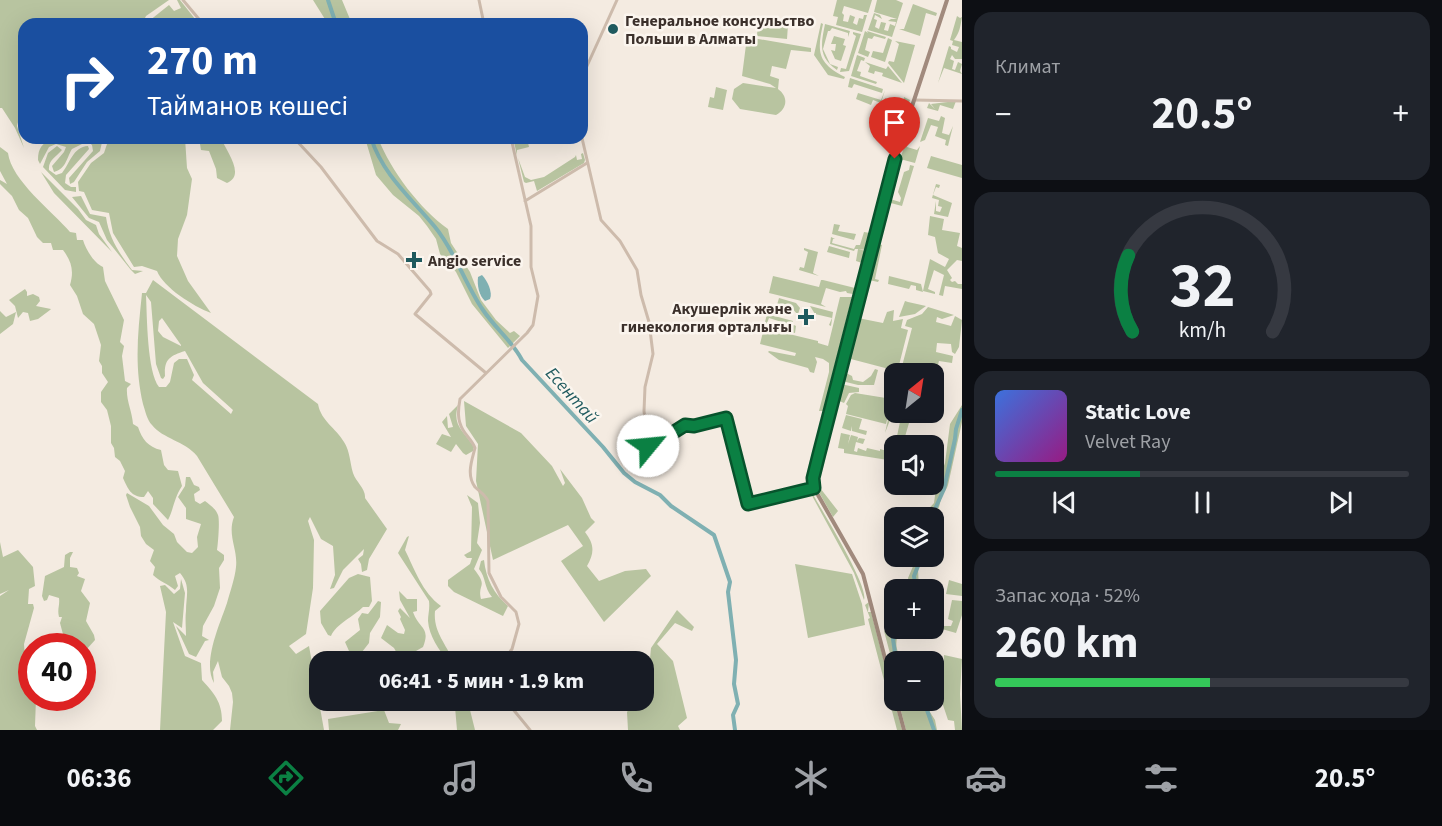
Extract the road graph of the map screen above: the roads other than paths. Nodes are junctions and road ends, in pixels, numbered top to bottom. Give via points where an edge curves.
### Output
1 (183, 0) edge
2 (479, 0) edge
3 (618, 0) edge
4 (947, 0) edge
5 (198, 18) edge
6 (483, 18) edge
7 (588, 65) edge
8 (915, 100) junction
9 (962, 101) edge
10 (300, 144) edge
11 (512, 144) edge
12 (583, 144) edge
13 (587, 163) junction
14 (525, 201) junction
15 (377, 230) dead end
16 (372, 234) junction
17 (486, 373) junction
18 (814, 488) junction
19 (510, 651) edge
20 (884, 654) edge
21 (514, 711) edge
22 (899, 711) edge
23 (530, 730) edge
24 (904, 730) edge

1 - 5 street
2 - 6 street
3 - 7 street
4 - 8 main road
8 - 9 street
8 - 18 main road via 892,167 865,270 814,472
10 - 16 street
11 - 14 street
12 - 13 street
13 - 14 street
13 - 18 street via 601,220 620,241 637,270 649,322 653,354 644,411 648,446 685,425 726,418 748,504
14 - 17 street via 531,226 531,267 538,296 533,325
15 - 16 street
16 - 17 street via 381,245 398,254 430,291 415,315
17 - 19 street via 460,399 458,412 459,422 475,447 471,479 488,498 489,573 501,597 519,619
18 - 20 main road via 865,580
21 - 23 street
22 - 24 main road

